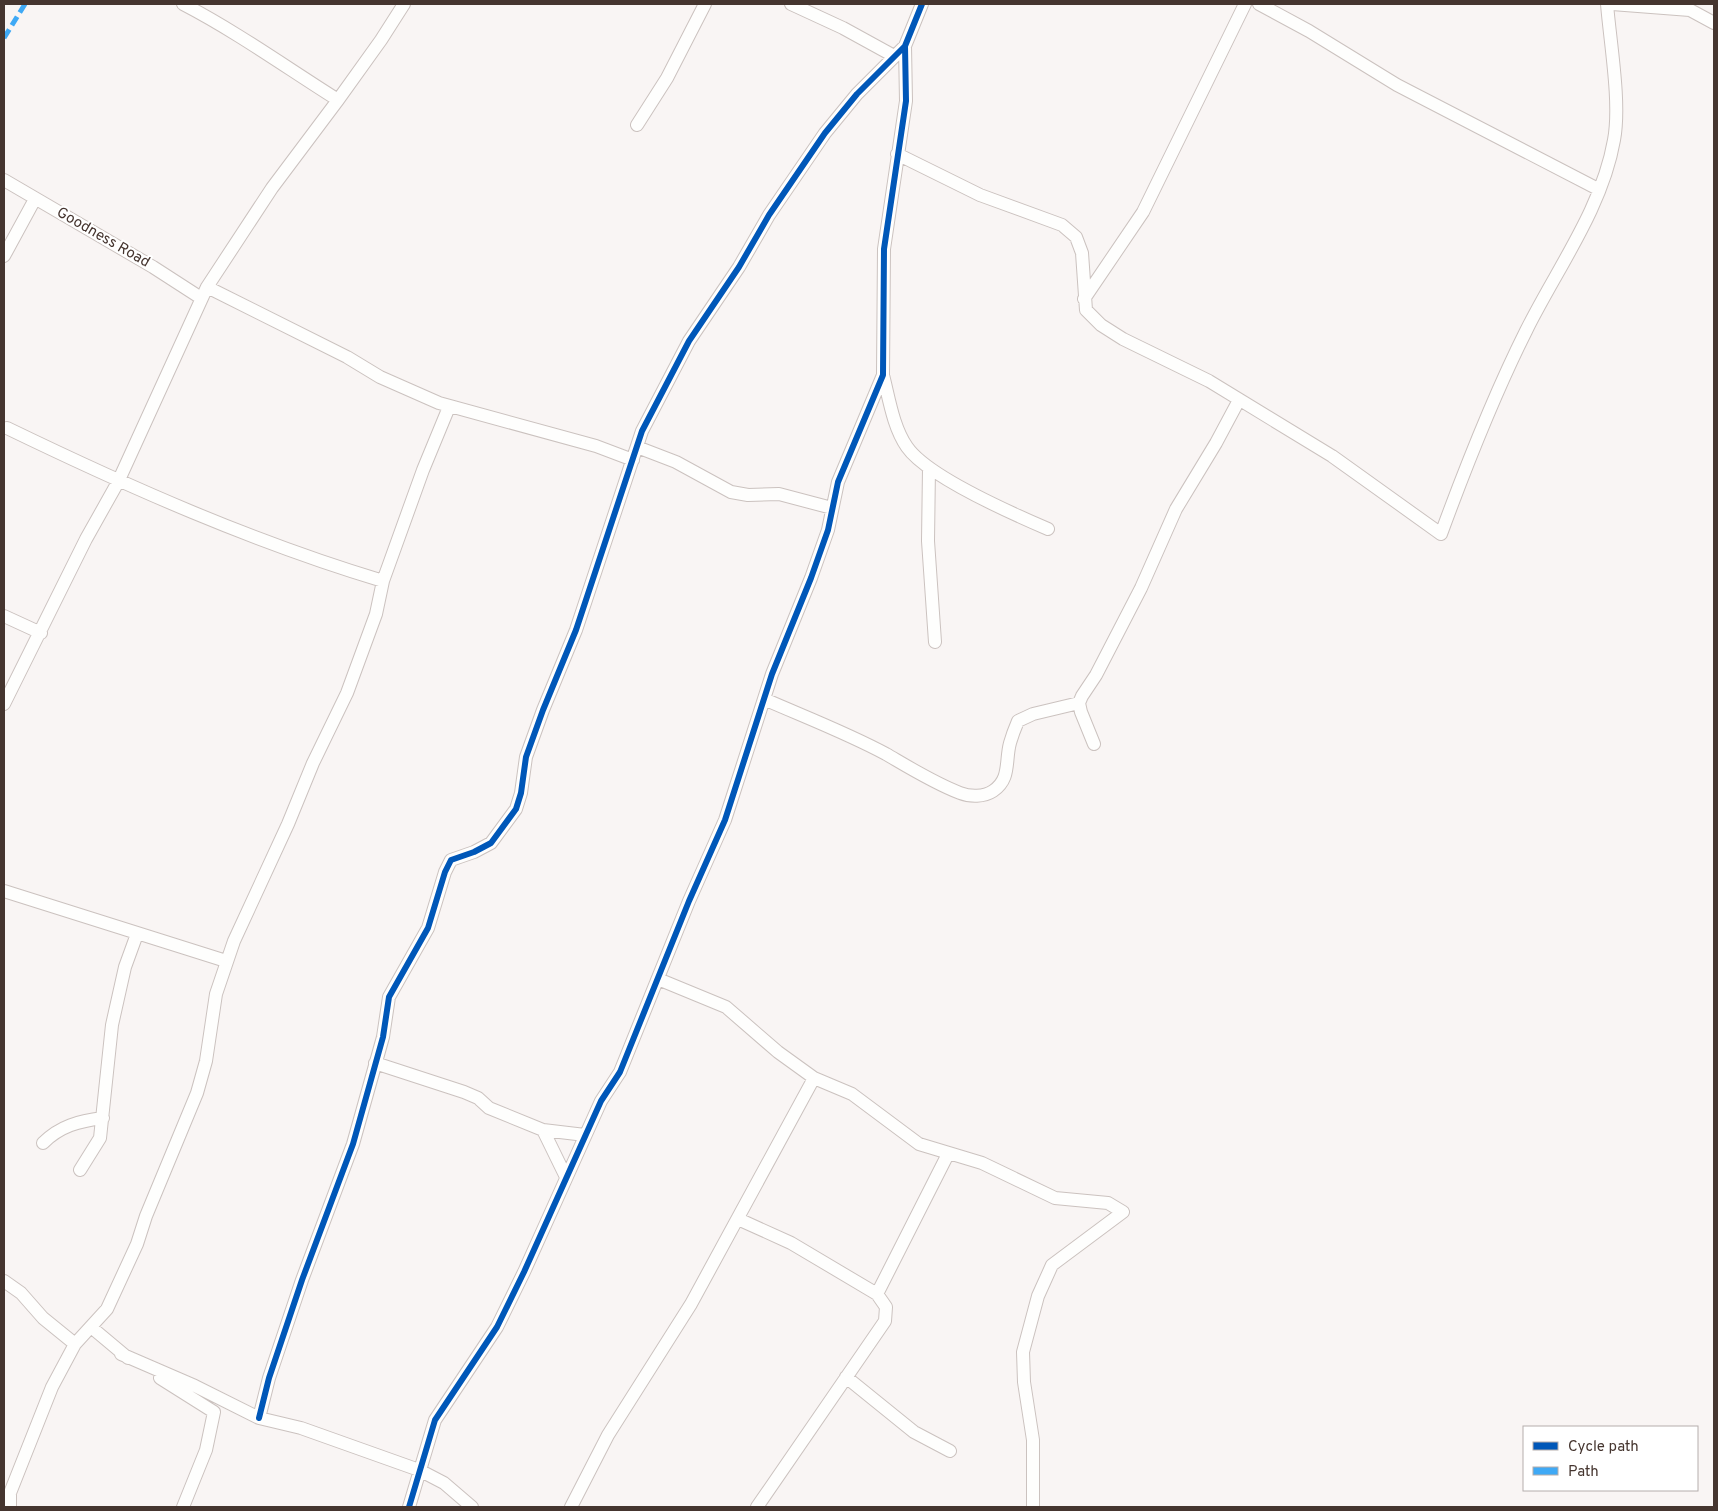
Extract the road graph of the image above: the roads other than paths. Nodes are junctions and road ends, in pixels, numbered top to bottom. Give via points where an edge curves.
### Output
1 (183, 4) edge
2 (404, 4) edge
3 (705, 4) edge
4 (791, 4) edge
5 (922, 4) edge
6 (1245, 4) edge
7 (1259, 4) edge
8 (1606, 4) edge
9 (1612, 4) edge
10 (1714, 23) edge
11 (905, 46) junction
12 (894, 56) junction
13 (338, 100) junction
14 (637, 125) dead end
15 (897, 154) junction
16 (4, 180) edge
17 (1598, 190) junction
18 (35, 199) junction
19 (4, 256) edge
20 (204, 293) junction
21 (1084, 300) junction
22 (883, 375) junction
23 (1239, 400) junction
24 (449, 407) junction
25 (7, 428) dead end
26 (637, 447) junction
27 (633, 460) junction
28 (929, 468) junction
29 (118, 482) junction
30 (832, 508) junction
31 (1048, 529) dead end
32 (383, 581) junction
33 (4, 616) edge
34 (41, 633) junction
35 (935, 642) dead end
36 (764, 699) junction
37 (1079, 703) junction
38 (4, 704) edge
39 (1094, 744) dead end
40 (4, 891) edge
41 (137, 934) junction
42 (226, 962) junction
43 (658, 979) junction
44 (375, 1063) junction
45 (814, 1078) junction
46 (102, 1118) junction
47 (543, 1130) junction
48 (585, 1134) junction
49 (43, 1143) dead end
50 (948, 1154) junction
51 (80, 1170) dead end
52 (566, 1177) junction
53 (738, 1219) junction
54 (4, 1281) edge
55 (877, 1294) junction
56 (91, 1327) junction
57 (75, 1344) junction
58 (121, 1354) junction
59 (846, 1378) junction
60 (260, 1418) junction
61 (950, 1451) dead end
62 (419, 1470) junction
63 (10, 1507) edge
64 (183, 1507) edge
65 (409, 1507) edge
66 (472, 1507) edge
67 (571, 1507) edge
68 (757, 1507) edge
69 (1033, 1507) edge

1 - 13 street via 229,28
2 - 13 street
3 - 14 street via 667,78
4 - 12 street
5 - 11 street
6 - 21 street via 1143,212
7 - 17 street via 1397,86
8 - 17 street via 1616,118 1614,140
9 - 10 street via 1690,10
11 - 12 street
11 - 15 street via 906,100
12 - 26 street via 825,133 769,215 739,268 689,341 642,431
13 - 20 street via 272,188
15 - 21 street via 980,196 1062,225 1076,238 1082,253
15 - 22 street via 884,249
16 - 18 street, Goodness Road
17 - 23 street via 1594,204 1525,332 1465,468 1441,534 1332,456
18 - 19 street
18 - 20 street, Goodness Road
20 - 24 street, Goodness Road
20 - 29 street
21 - 23 street via 1086,310 1101,326 1209,381
22 - 28 street via 899,435 907,448
22 - 30 street via 838,482
23 - 37 street via 1176,510 1141,588
24 - 27 street, Goodness Road via 596,446
24 - 32 street
25 - 29 street
26 - 27 street
26 - 30 street via 676,462 731,492 748,496 779,494
27 - 44 street via 576,630 526,757 516,808 490,842 451,860 428,928 389,997
28 - 31 street via 1014,515
28 - 35 street via 928,540
29 - 32 street via 251,537
29 - 34 street via 86,539
30 - 36 street via 811,578
32 - 42 street via 376,614 347,693
33 - 34 street
34 - 38 street
36 - 37 street via 856,739 904,766 972,796 989,793 1002,782 1008,772 1010,744 1018,721
36 - 43 street via 725,820
37 - 39 street
40 - 41 street
41 - 42 street
41 - 46 street via 124,967 112,1025
42 - 56 street via 216,994 206,1061 197,1093 137,1244 107,1309
43 - 45 street via 726,1007
43 - 48 street via 620,1072
44 - 47 street via 464,1092 489,1108
44 - 60 street via 353,1144 302,1280 269,1378
45 - 50 street via 852,1094 919,1144
45 - 53 street
46 - 49 street via 81,1120 53,1132
46 - 51 street via 100,1138
47 - 48 street
47 - 52 street
48 - 52 street
50 - 55 street
50 - 69 street via 982,1163 1054,1198 1108,1203 1123,1212 1052,1265 1038,1296 1022,1352 1033,1440
52 - 62 street via 497,1327 435,1420
53 - 55 street via 791,1243
53 - 67 street via 691,1304 608,1435
54 - 57 street
55 - 59 street via 886,1307 885,1321
56 - 57 street
56 - 58 street
57 - 63 street via 35,1425 10,1493
58 - 60 street
58 - 64 street via 214,1412 208,1443
59 - 61 street via 914,1432
59 - 68 street
60 - 62 street via 301,1428
62 - 65 street
62 - 66 street via 444,1483

